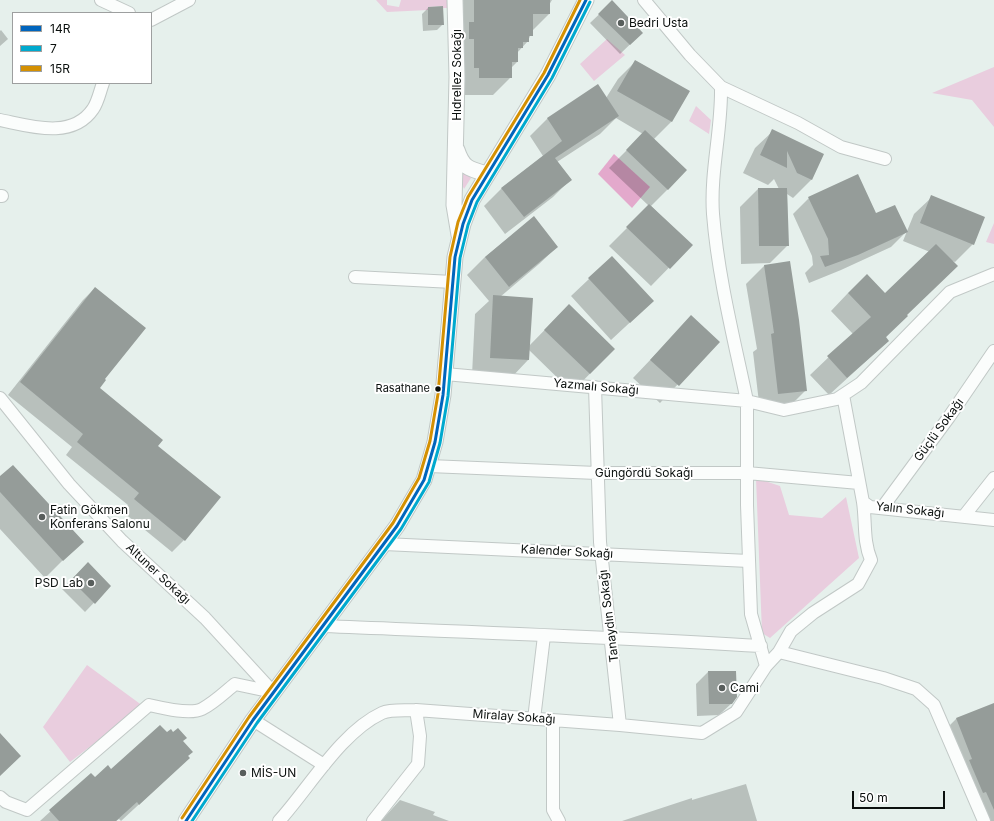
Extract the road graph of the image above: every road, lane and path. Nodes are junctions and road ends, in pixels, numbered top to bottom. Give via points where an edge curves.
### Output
1 (101, 0) edge
2 (189, 0) edge
3 (455, 0) edge
4 (586, 0) edge
5 (644, 0) edge
6 (127, 8) edge
7 (152, 19) edge
8 (103, 84) edge
9 (721, 87) junction
10 (0, 120) edge
11 (457, 150) junction
12 (885, 159) dead end
13 (487, 174) junction
14 (459, 236) junction
15 (994, 274) edge
16 (355, 277) dead end
17 (453, 282) junction
18 (994, 351) edge
19 (445, 374) junction
20 (595, 387) junction
21 (843, 395) junction
22 (0, 398) edge
23 (747, 400) junction
24 (429, 466) junction
25 (597, 473) junction
26 (747, 473) junction
27 (994, 478) edge
28 (859, 483) junction
29 (863, 502) junction
30 (882, 508) junction
31 (964, 516) junction
32 (994, 520) edge
33 (384, 544) junction
34 (602, 554) junction
35 (749, 561) junction
36 (324, 626) junction
37 (544, 636) junction
38 (612, 637) junction
39 (761, 646) junction
40 (779, 652) junction
41 (766, 666) junction
42 (273, 692) junction
43 (416, 710) junction
44 (534, 719) junction
45 (253, 720) junction
46 (553, 720) junction
47 (620, 725) junction
48 (324, 765) junction
49 (0, 796) edge
50 (186, 821) edge
51 (279, 821) edge
52 (373, 821) edge
53 (559, 821) edge
54 (984, 821) edge

1 - 6 street
2 - 7 street
3 - 11 street, Hıdrellez Sokağı
4 - 13 street via 548,75
5 - 9 street via 690,55
8 - 10 street via 94,109 72,125 54,129
9 - 12 street via 798,123 841,147
9 - 23 street via 722,113 713,213 720,273
11 - 13 street, Hıdrellez Sokağı via 460,160 466,167
11 - 14 street, Hıdrellez Sokağı via 454,205
13 - 14 street via 472,200
14 - 17 street
15 - 21 street, Yazmalı Sokağı via 950,292 861,383
16 - 17 street
17 - 19 street
18 - 30 street, Güçlü Sokağı
19 - 20 street, Yazmalı Sokağı
19 - 24 street
20 - 23 street, Yazmalı Sokağı
20 - 25 street, Tanaydın Sokağı
21 - 23 street, Yazmalı Sokağı via 836,399 784,410
21 - 28 street, Yalın Sokağı
22 - 42 street, Altuner Sokağı via 69,484 122,541 206,618
23 - 26 street
24 - 25 street, Güngördü Sokağı
24 - 33 street via 417,494
25 - 26 street, Güngördü Sokağı
25 - 34 street, Tanaydın Sokağı
26 - 28 street, Güngördü Sokağı
26 - 35 street
27 - 31 street
28 - 29 street, Yalın Sokağı
29 - 30 street, Yalın Sokağı
29 - 40 street, Miralay Sokağı via 866,546 871,560 865,572 858,584 813,613 791,631
30 - 31 street, Yalın Sokağı
31 - 32 street, Yalın Sokağı
33 - 34 street, Kalender Sokağı
33 - 36 street
34 - 35 street, Kalender Sokağı
34 - 38 street, Tanaydın Sokağı
35 - 39 street via 751,614
36 - 37 street
36 - 42 street
37 - 38 street
37 - 44 street
38 - 39 street
38 - 47 street, Tanaydın Sokağı
39 - 41 street
40 - 41 street, Miralay Sokağı
40 - 54 street via 883,678 916,689 934,705
41 - 47 street, Miralay Sokağı via 736,712 702,733
42 - 45 street
42 - 49 street via 235,684 202,710 163,709 149,705 27,810 6,802
43 - 44 street, Miralay Sokağı
43 - 48 street, Miralay Sokağı via 384,712 364,724
43 - 52 street via 420,736 418,764
44 - 46 street, Miralay Sokağı
45 - 48 street
45 - 50 street
46 - 47 street, Miralay Sokağı
46 - 53 street via 552,810
48 - 51 street, Miralay Sokağı

